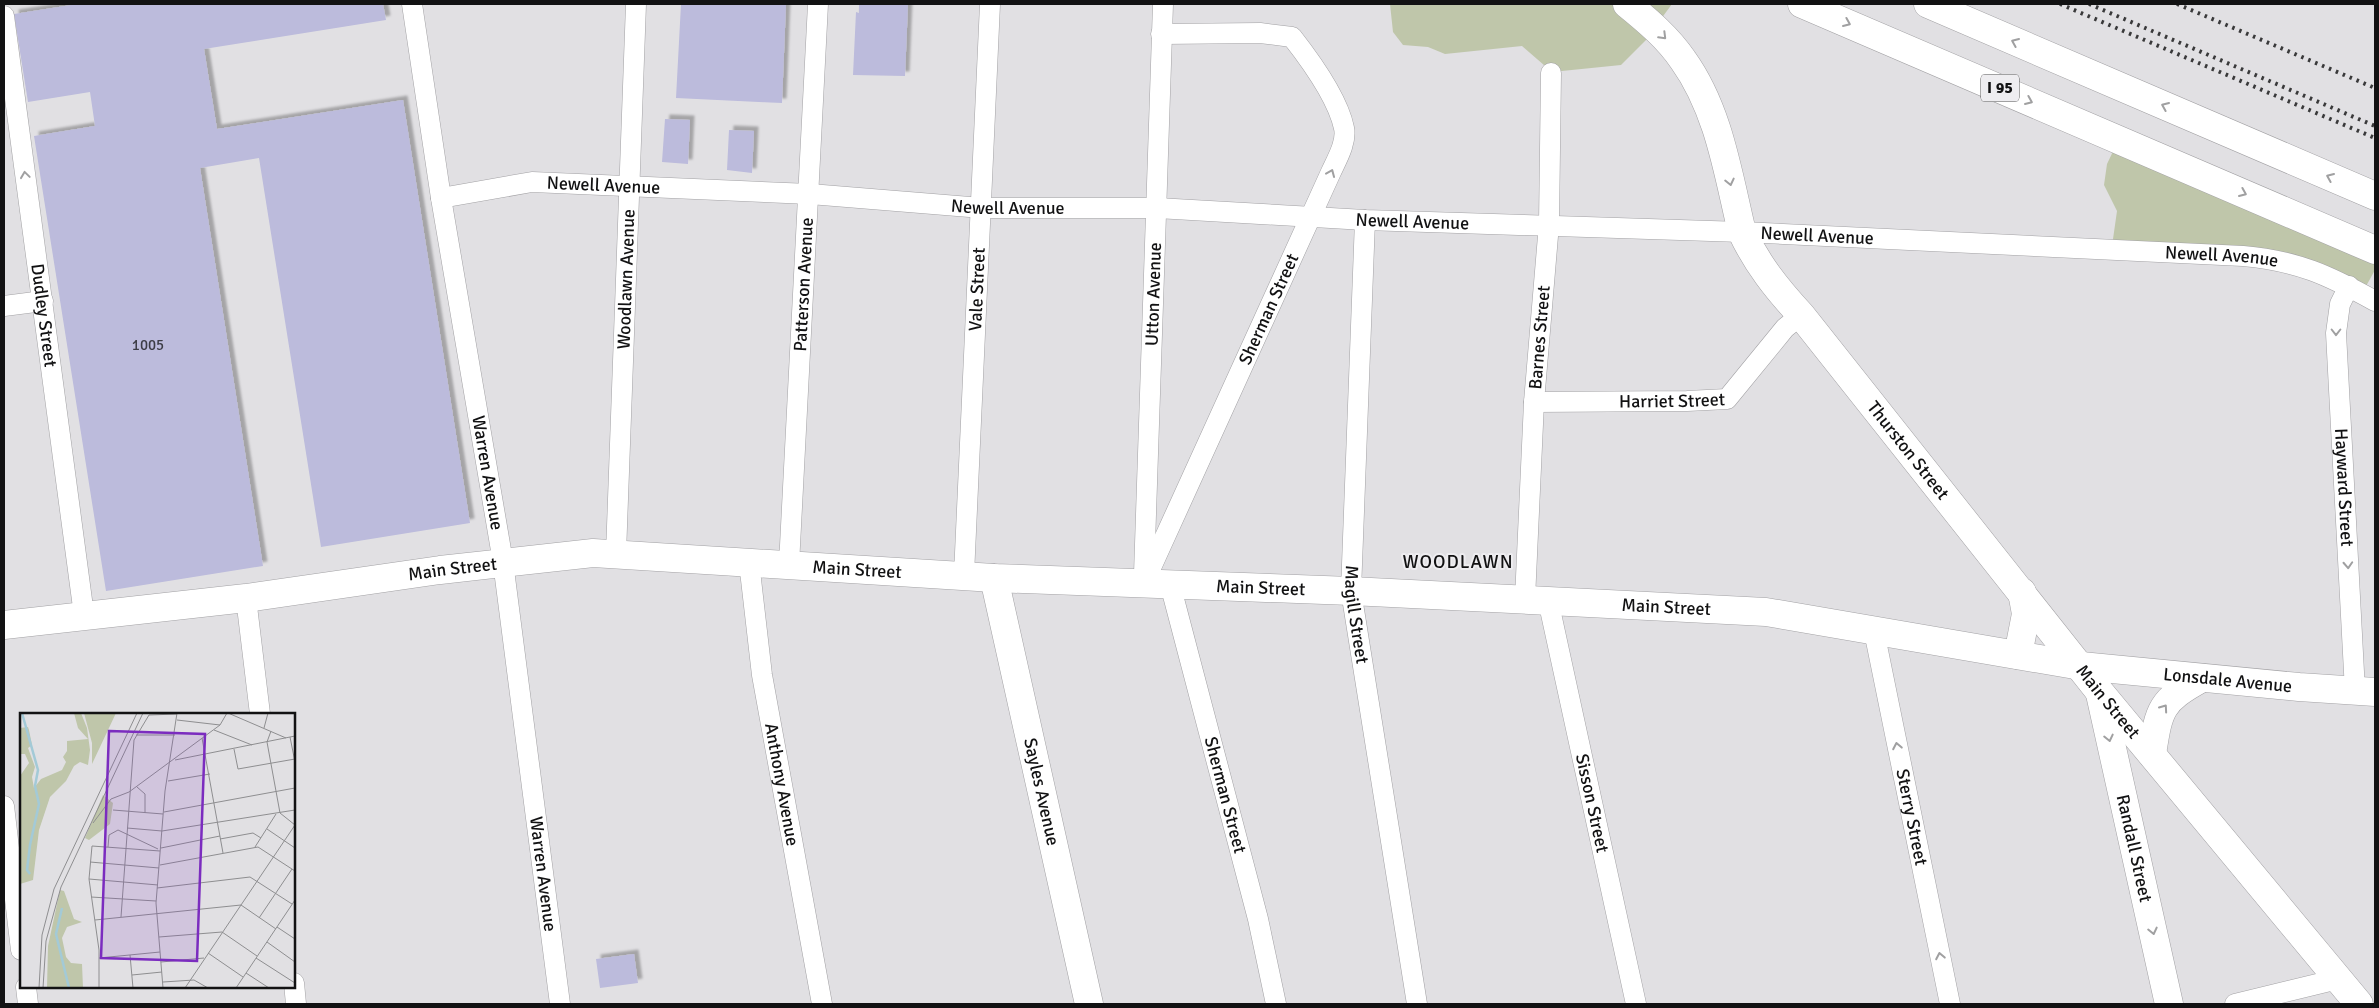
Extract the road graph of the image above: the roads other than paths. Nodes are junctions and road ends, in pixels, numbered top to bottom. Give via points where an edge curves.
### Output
1 (412, 4) edge
2 (636, 4) edge
3 (818, 4) edge
4 (990, 4) edge
5 (1163, 4) edge
6 (1627, 4) edge
7 (1802, 4) edge
8 (1928, 4) edge
9 (4, 16) edge
10 (1161, 34) junction
11 (1550, 73) dead end
12 (631, 188) junction
13 (810, 194) junction
14 (2375, 196) edge
15 (441, 198) junction
16 (982, 208) junction
17 (1156, 208) junction
18 (1311, 217) junction
19 (1365, 220) junction
20 (1549, 224) junction
21 (1742, 232) junction
22 (2375, 250) edge
23 (2349, 286) junction
24 (43, 301) junction
25 (2375, 301) edge
26 (4, 306) edge
27 (1801, 315) junction
28 (1534, 402) junction
29 (616, 554) junction
30 (503, 562) junction
31 (750, 562) junction
32 (789, 565) junction
33 (964, 575) junction
34 (994, 578) junction
35 (1157, 584) junction
36 (1352, 591) junction
37 (2022, 592) junction
38 (246, 598) junction
39 (1537, 600) junction
40 (84, 615) junction
41 (4, 625) edge
42 (1874, 631) junction
43 (2018, 655) junction
44 (2081, 666) junction
45 (2202, 678) junction
46 (2099, 690) junction
47 (2365, 691) edge
48 (260, 713) edge
49 (2152, 754) junction
50 (4, 806) edge
51 (20, 942) edge
52 (2338, 980) junction
53 (26, 988) edge
54 (294, 988) edge
55 (28, 1004) edge
56 (296, 1004) edge
57 (560, 1004) edge
58 (822, 1004) edge
59 (1089, 1004) edge
60 (1276, 1004) edge
61 (1417, 1004) edge
62 (1636, 1004) edge
63 (1950, 1004) edge
64 (2169, 1004) edge
65 (2235, 1004) edge
66 (2359, 1004) edge

1 - 15 street, Warren Avenue
2 - 12 street, Woodlawn Avenue
3 - 13 street, Patterson Avenue
4 - 16 street, Vale Street
5 - 10 street, Utton Avenue
6 -> 21 main road, Thurston Street via 1669,42 1696,81 1722,146
7 -> 22 main road, I 95
14 -> 8 main road
24 -> 9 street, Dudley Street
10 - 17 street, Utton Avenue
18 -> 10 street, Sherman Street via 1344,142 1344,128 1315,67 1292,37 1260,32
11 - 20 street, Barnes Street
12 - 13 street, Newell Avenue
12 - 15 street, Newell Avenue via 532,182
12 - 29 street, Woodlawn Avenue
13 - 16 street, Newell Avenue
13 - 32 street, Patterson Avenue
15 - 30 street, Warren Avenue
16 - 17 street, Newell Avenue
16 - 33 street, Vale Street
17 - 18 street, Newell Avenue
17 - 35 street, Utton Avenue
18 - 19 street, Newell Avenue
18 - 35 street, Sherman Street
19 - 20 street, Newell Avenue
19 - 36 street, Magill Street
20 - 21 street, Newell Avenue
20 - 28 street, Barnes Street
21 - 23 street, Newell Avenue via 2267,258 2305,266
21 - 27 main road, Thurston Street via 1774,286
23 - 25 street, Newell Avenue
23 -> 47 street, Hayward Street via 2340,304 2336,333
24 - 26 street
24 - 40 street, Dudley Street
27 - 28 street, Harriet Street via 1785,328 1728,399
27 - 37 main road, Thurston Street
28 - 39 street, Barnes Street
29 - 30 main road, Main Street via 593,553
29 - 31 main road, Main Street
30 - 38 main road, Main Street
30 - 57 street, Warren Avenue
31 - 32 main road, Main Street
31 - 58 street, Anthony Avenue via 762,675
32 - 33 main road, Main Street
33 - 34 main road, Main Street
34 - 35 main road, Main Street
34 - 59 main road, Sayles Avenue
35 - 36 main road, Main Street
35 - 60 street, Sherman Street via 1258,919
36 - 39 main road, Main Street
36 - 61 street, Magill Street
37 - 43 main road via 2026,614
37 - 44 main road, Thurston Street
38 - 40 main road, Main Street
38 - 48 street
39 - 42 main road, Main Street via 1766,612
39 - 62 street, Sisson Street
40 - 41 main road, Main Street
42 - 43 main road, Main Street
63 -> 42 street, Sterry Street
43 - 44 main road, Main Street
44 - 45 main road, Lonsdale Avenue
44 - 46 main road, Main Street
45 - 47 main road, Lonsdale Avenue
49 -> 45 main road via 2158,716 2172,697
46 - 49 main road, Main Street
46 -> 64 main road, Randall Street
49 - 52 main road, Main Street
50 - 51 street
52 - 65 street
52 - 66 main road, Main Street
53 - 55 street
54 - 56 street

